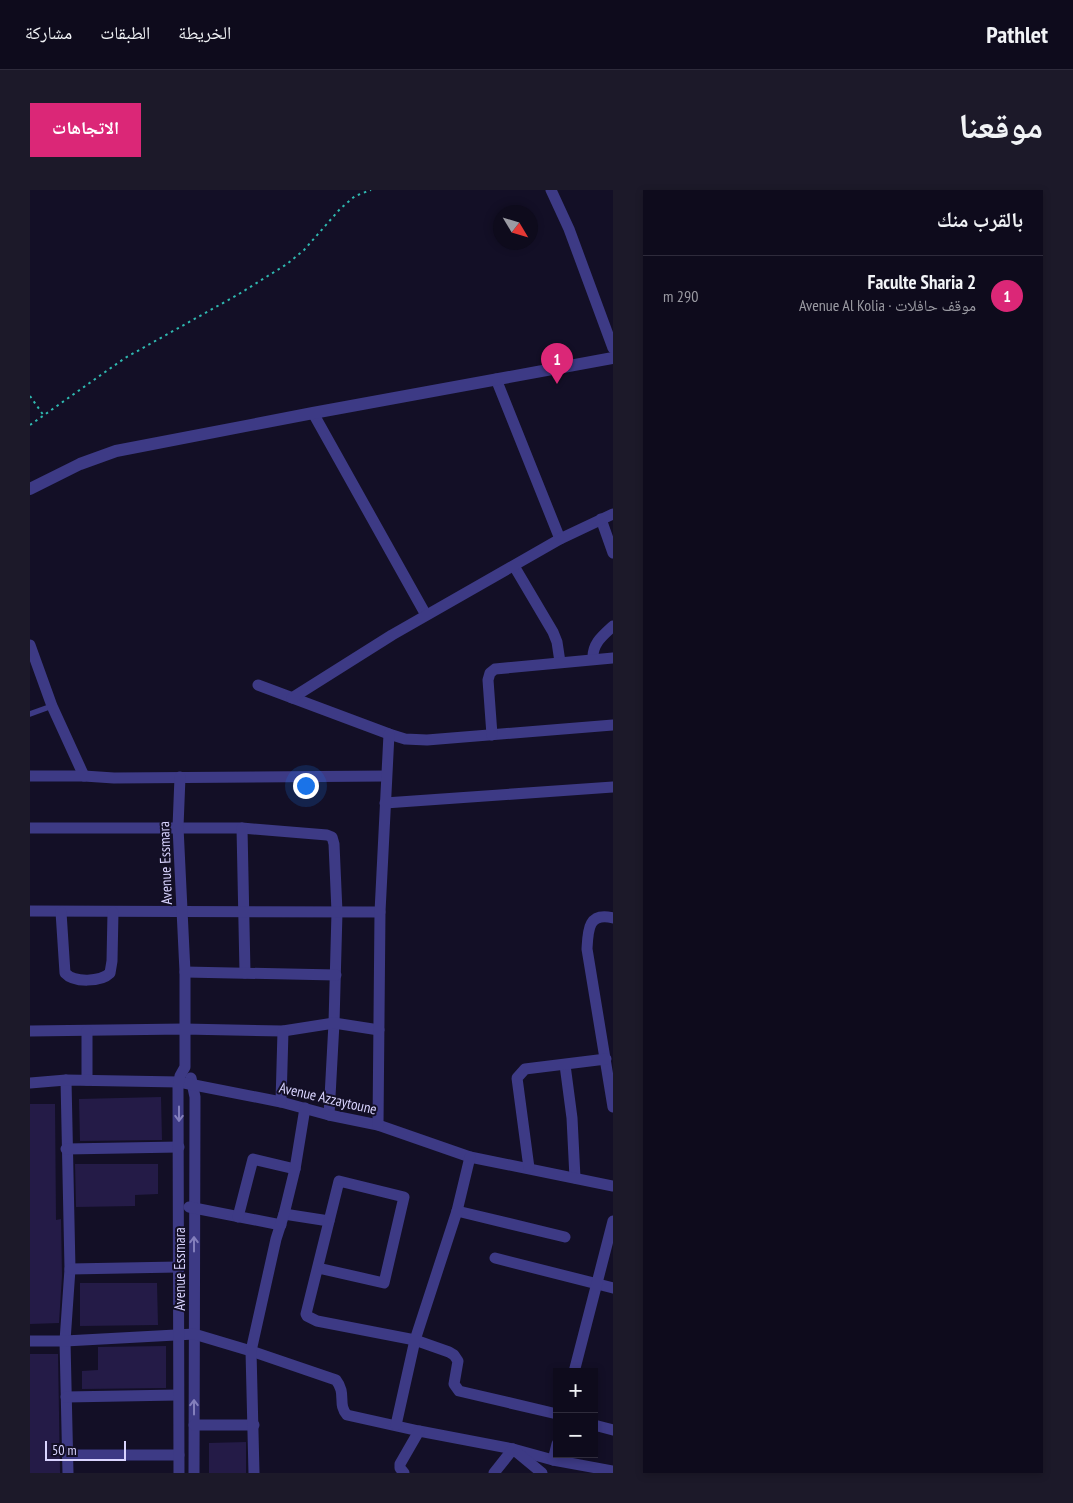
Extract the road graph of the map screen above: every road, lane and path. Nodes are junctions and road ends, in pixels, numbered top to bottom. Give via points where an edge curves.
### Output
1 (371, 190) edge
2 (551, 190) edge
3 (613, 348) edge
4 (613, 358) edge
5 (496, 379) junction
6 (30, 396) edge
7 (313, 413) junction
8 (44, 416) junction
9 (30, 425) edge
10 (30, 489) edge
11 (613, 514) edge
12 (601, 519) junction
13 (560, 539) junction
14 (613, 553) edge
15 (514, 566) junction
16 (426, 616) junction
17 (613, 626) edge
18 (30, 644) edge
19 (613, 658) edge
20 (593, 660) junction
21 (560, 662) junction
22 (258, 685) dead end
23 (292, 698) junction
24 (52, 706) junction
25 (30, 714) edge
26 (613, 725) edge
27 (389, 734) junction
28 (492, 735) junction
29 (30, 776) edge
30 (84, 776) junction
31 (386, 776) junction
32 (180, 777) junction
33 (613, 787) edge
34 (386, 804) junction
35 (178, 827) junction
36 (30, 828) edge
37 (242, 828) junction
38 (30, 911) edge
39 (244, 911) junction
40 (61, 912) junction
41 (113, 912) junction
42 (182, 912) junction
43 (337, 912) junction
44 (380, 912) junction
45 (613, 918) edge
46 (185, 972) junction
47 (245, 973) junction
48 (336, 975) junction
49 (334, 1022) junction
50 (601, 1025) junction
51 (613, 1028) edge
52 (184, 1029) junction
53 (379, 1030) junction
54 (30, 1031) edge
55 (87, 1031) junction
56 (283, 1031) junction
57 (606, 1059) junction
58 (564, 1065) junction
59 (185, 1067) junction
60 (66, 1080) junction
61 (87, 1080) junction
62 (179, 1082) junction
63 (30, 1083) edge
64 (194, 1084) junction
65 (281, 1102) junction
66 (613, 1107) edge
67 (305, 1108) junction
68 (330, 1115) junction
69 (378, 1125) junction
70 (179, 1147) junction
71 (66, 1149) junction
72 (470, 1157) junction
73 (529, 1168) junction
74 (295, 1169) junction
75 (575, 1178) junction
76 (613, 1186) edge
77 (179, 1205) junction
78 (194, 1208) junction
79 (457, 1211) junction
80 (238, 1217) junction
81 (282, 1220) junction
82 (329, 1221) junction
83 (613, 1221) edge
84 (565, 1237) dead end
85 (495, 1258) dead end
86 (178, 1266) junction
87 (318, 1268) junction
88 (70, 1269) junction
89 (596, 1284) junction
90 (613, 1288) edge
91 (178, 1334) junction
92 (194, 1334) junction
93 (415, 1340) junction
94 (30, 1341) edge
95 (65, 1341) junction
96 (251, 1351) junction
97 (575, 1368) edge
98 (178, 1395) junction
99 (66, 1397) junction
100 (553, 1413) edge
101 (254, 1424) junction
102 (194, 1425) junction
103 (396, 1425) junction
104 (598, 1426) edge
105 (613, 1430) edge
106 (419, 1431) junction
107 (513, 1449) junction
108 (68, 1455) junction
109 (179, 1455) junction
110 (553, 1460) joint
111 (613, 1471) edge
112 (68, 1473) edge
113 (179, 1473) edge
114 (194, 1473) edge
115 (254, 1473) edge
116 (404, 1473) edge
117 (494, 1473) edge
118 (542, 1473) edge

1 - 8 path via 355,196 340,209 304,250 287,264 126,358
2 - 3 street via 570,229
4 - 5 street
5 - 7 street
5 - 13 street
6 - 8 path
7 - 10 street via 116,451 80,464
7 - 16 street
8 - 9 path
11 - 12 street
12 - 13 street
12 - 14 street
13 - 15 street
15 - 16 street
15 - 21 street via 553,632
16 - 23 street
17 - 20 street via 596,643
18 - 24 street
19 - 20 street
20 - 21 street
21 - 28 street via 492,670 488,680
22 - 23 street
23 - 27 street
24 - 25 lane
24 - 30 street
26 - 28 street
27 - 28 street via 427,740
27 - 31 street
29 - 30 street
30 - 32 street
31 - 32 street
31 - 34 street
32 - 35 street, Avenue Essmara
33 - 34 street
34 - 44 street
35 - 36 street
35 - 37 street
35 - 42 street, Avenue Essmara
37 - 39 street
37 - 43 street via 332,837
38 - 40 street
39 - 42 street
39 - 43 street
39 - 47 street
40 - 41 street
40 - 41 street via 65,973 70,978 83,979 102,978 110,973
41 - 42 street
42 - 46 street, Avenue Essmara
43 - 44 street
43 - 48 street
44 - 53 street
45 - 50 street via 595,918 588,934 587,950
46 - 47 street
46 - 52 street, Avenue Essmara
47 - 48 street
48 - 49 street
49 - 53 street
49 - 56 street
49 - 68 street
50 - 51 street
50 - 57 street
52 - 55 street
52 - 56 street
52 - 59 street, Avenue Essmara
53 - 69 street
54 - 55 street
55 - 61 street
56 - 65 street
57 - 58 street
57 - 66 street
58 - 73 street via 525,1069 518,1078
58 - 75 street via 572,1118
59 - 62 street, Avenue Essmara
59 - 64 street, Avenue Essmara
60 - 61 street, Avenue Azzaytoune
60 - 63 street, Avenue Azzaytoune
60 - 71 street
61 - 62 street, Avenue Azzaytoune
62 - 64 street, Avenue Azzaytoune
62 -> 70 street, Avenue Essmara
64 - 65 street, Avenue Azzaytoune
64 - 78 street, Avenue Essmara
65 - 67 street, Avenue Azzaytoune
67 - 68 street, Avenue Azzaytoune
67 - 74 street
68 - 69 street, Avenue Azzaytoune
69 - 72 street, Avenue Azzaytoune
70 - 71 street
70 - 77 street, Avenue Essmara
71 - 88 street
72 - 73 street, Avenue Azzaytoune
72 - 79 street
73 - 75 street, Avenue Azzaytoune
74 - 80 street via 253,1159
74 - 81 street
75 - 76 street, Avenue Azzaytoune
77 - 78 street
77 - 86 street, Avenue Essmara
78 - 80 street
92 -> 78 street, Avenue Essmara
79 - 84 street
79 - 93 street
80 - 81 street
81 - 82 street
81 - 96 street
82 - 87 street
82 - 87 street via 339,1181 404,1197 384,1283
83 - 89 street
85 - 89 street
86 - 88 street
86 - 91 street, Avenue Essmara
87 - 93 street via 306,1314 308,1318
88 - 95 street
89 - 90 street
89 - 97 street
91 - 92 street
91 - 95 street
91 - 98 street, Avenue Essmara
92 - 96 street
102 -> 92 street, Avenue Essmara
93 - 100 street via 456,1357 454,1384 459,1391
93 - 103 street
94 - 95 street
95 - 99 street
96 - 101 street
96 - 103 street via 336,1380 343,1396 342,1410 347,1415
98 - 99 street
98 - 109 street, Avenue Essmara
99 - 108 street
101 - 102 street
101 - 115 street
102 - 114 street, Avenue Essmara
103 - 106 street
104 - 105 street
106 - 107 street
106 - 116 street via 400,1464
107 - 110 street
107 - 117 street
107 - 118 street
108 - 109 street
108 - 112 street
109 - 113 street, Avenue Essmara
110 - 111 street

